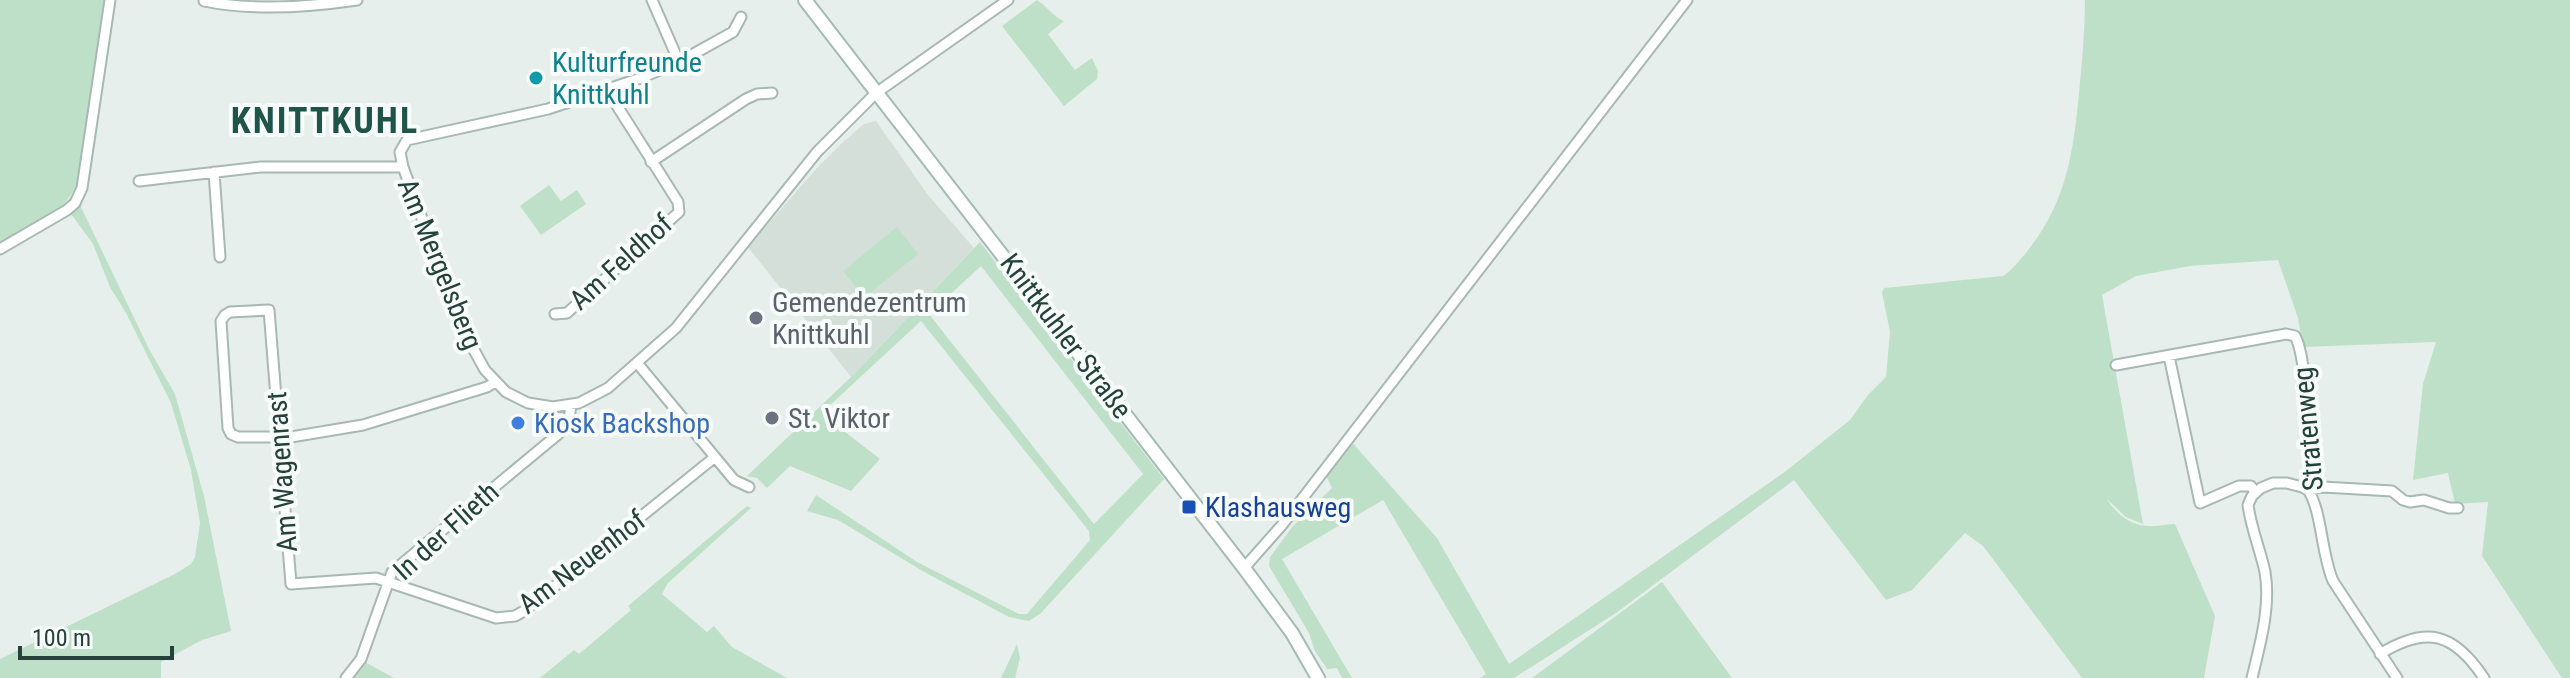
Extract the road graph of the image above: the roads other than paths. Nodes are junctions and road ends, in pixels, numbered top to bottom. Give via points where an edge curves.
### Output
1 (110, 0) edge
2 (357, 0) edge
3 (652, 0) edge
4 (805, 0) edge
5 (1008, 0) edge
6 (1687, 0) edge
7 (204, 1) edge
8 (741, 17) dead end
9 (679, 62) junction
10 (607, 90) junction
11 (772, 93) dead end
12 (876, 93) junction
13 (651, 162) junction
14 (403, 167) junction
15 (214, 172) junction
16 (139, 181) dead end
17 (0, 249) edge
18 (220, 257) dead end
19 (555, 314) dead end
20 (2169, 356) junction
21 (638, 364) junction
22 (2116, 365) dead end
23 (495, 382) junction
24 (571, 405) junction
25 (279, 435) junction
26 (715, 457) junction
27 (749, 487) dead end
28 (2308, 490) junction
29 (2255, 492) junction
30 (2458, 508) dead end
31 (1244, 568) junction
32 (388, 582) junction
33 (2380, 654) junction
34 (346, 678) edge
35 (1318, 678) edge
36 (2252, 678) edge
37 (2397, 678) edge
38 (2484, 678) edge

1 - 17 street via 82,188 67,210
2 - 7 street via 275,6
3 - 9 street
4 - 12 street, Knittkuhler Straße
5 - 12 street, Am Mergelsberg
6 - 31 street
8 - 9 street via 733,32
9 - 10 street
10 - 13 street, Am Feldhof
10 - 14 street via 518,117 407,140 400,152
11 - 13 street via 746,99
12 - 21 street, Am Mergelsberg via 817,152 676,328
12 - 31 street, Knittkuhler Straße
13 - 19 street, Am Feldhof via 678,202 679,212 567,313
14 - 15 street, Am Mergelsberg
14 - 23 street, Am Mergelsberg via 464,332
15 - 16 street, Am Mergelsberg
15 - 18 street
20 - 22 street, Stratenweg
20 - 28 street, Stratenweg via 2295,336 2302,366
20 - 29 street via 2200,503 2239,486 2251,486
21 - 24 street, Am Mergelsberg via 595,397
21 - 26 street
23 - 24 street, Am Mergelsberg via 528,403
23 - 25 street via 363,425
24 - 32 street, In der Flieth via 568,426 392,572
25 - 25 street, Am Wagenrast via 238,437 228,428 221,321 230,312 269,310
25 - 32 street, Am Wagenrast via 291,584 376,578
26 - 27 street via 734,480
26 - 32 street, Am Neuenhof via 515,616 496,618
28 - 29 street via 2273,483
28 - 30 street via 2392,491 2410,502
28 - 33 street, Stratenweg via 2333,581
29 - 36 street via 2248,505 2266,600
31 - 35 street, Knittkuhler Straße
32 - 34 street, In der Flieth via 361,659
33 - 37 street, Stratenweg
33 - 38 street via 2404,639 2431,636 2466,654

